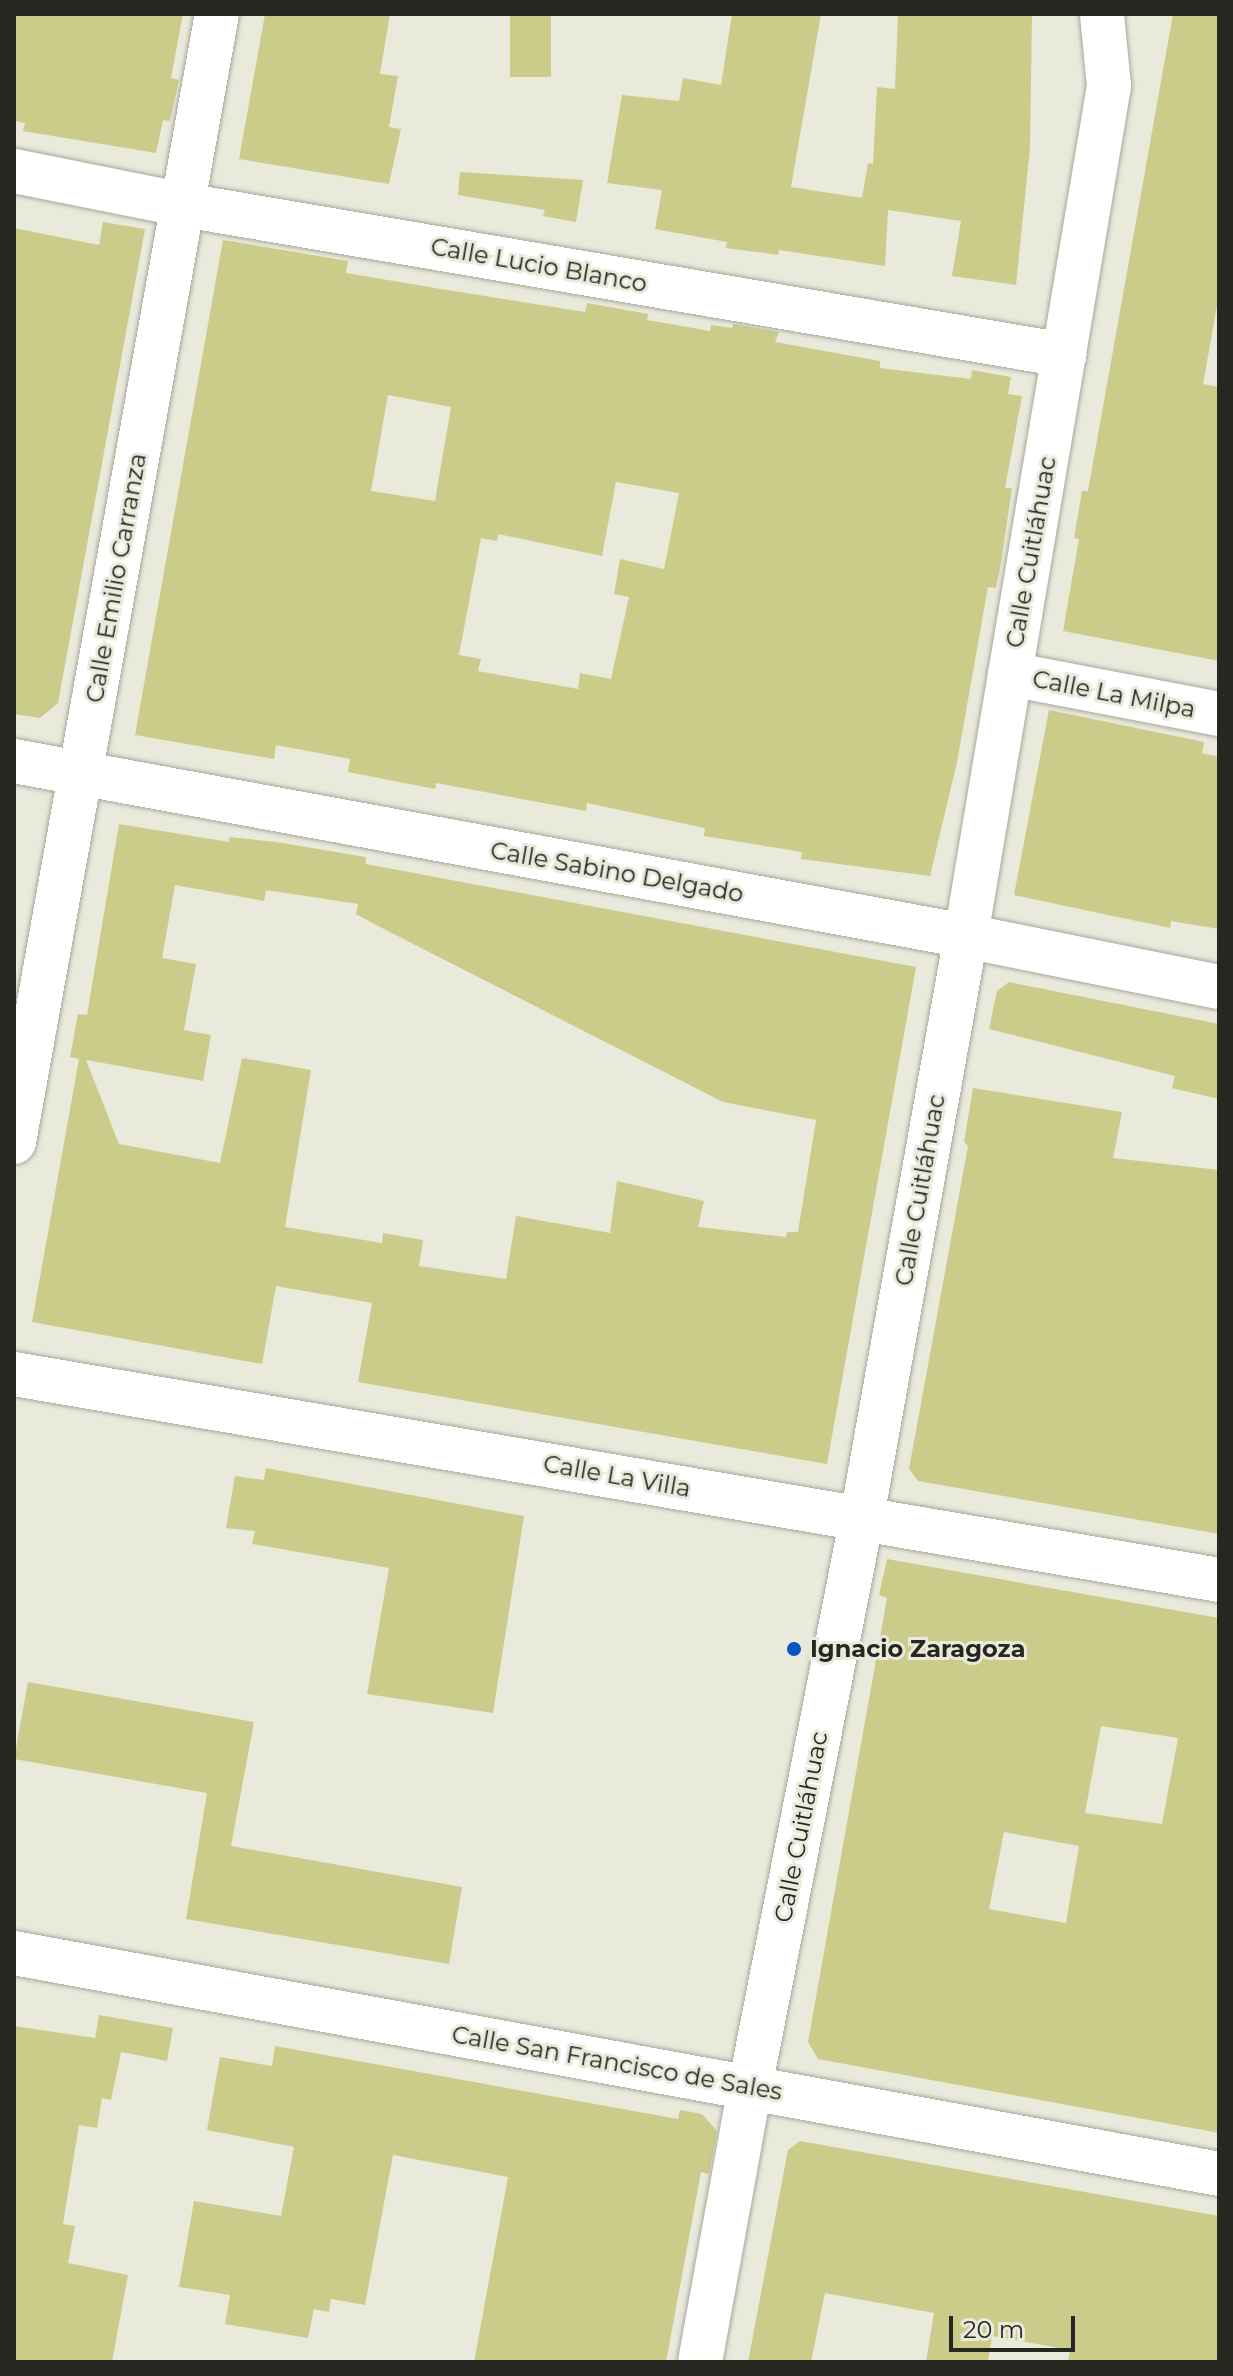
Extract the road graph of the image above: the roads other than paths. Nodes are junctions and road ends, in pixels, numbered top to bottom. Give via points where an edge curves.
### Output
1 (217, 14) edge
2 (1102, 14) edge
3 (1124, 14) edge
4 (1109, 86) junction
5 (14, 171) edge
6 (184, 205) junction
7 (1064, 355) junction
8 (1010, 674) junction
9 (1219, 714) edge
10 (14, 761) edge
11 (81, 773) junction
12 (966, 936) junction
13 (1219, 987) edge
14 (14, 1142) edge
15 (14, 1374) edge
16 (862, 1517) junction
17 (1219, 1580) edge
18 (14, 1953) edge
19 (750, 2087) junction
20 (1219, 2174) edge
21 (700, 2362) edge

1 - 6 street, Calle Emilio Carranza
2 - 4 street, Calle Cuitláhuac
3 - 4 street
4 - 7 street, Calle Cuitláhuac
5 - 6 street, Calle Lucio Blanco
6 - 7 street, Calle Lucio Blanco
6 - 11 street, Calle Emilio Carranza
7 - 8 street, Calle Cuitláhuac
8 - 9 street, Calle La Milpa
8 - 12 street, Calle Cuitláhuac
10 - 11 street, Calle Sabino Delgado
11 - 12 street, Calle Sabino Delgado
11 - 14 street, Calle Emilio Carranza
12 - 13 street, Calle Sabino Delgado
12 - 16 street, Calle Cuitláhuac
15 - 16 street, Calle La Villa
16 - 17 street, Calle La Villa
16 - 19 street, Calle Cuitláhuac
18 - 19 street, Calle San Francisco de Sales
19 - 20 street, Calle San Francisco de Sales
19 - 21 street, Calle Cuitláhuac

